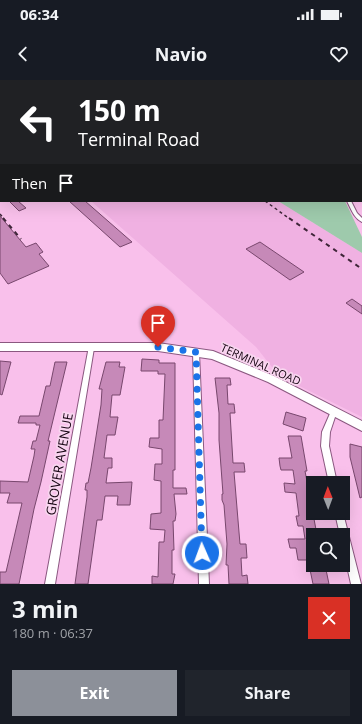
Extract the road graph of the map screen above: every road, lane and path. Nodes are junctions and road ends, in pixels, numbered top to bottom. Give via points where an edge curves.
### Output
1 (349, 202) edge
2 (362, 221) edge
3 (0, 347) edge
4 (91, 348) junction
5 (196, 352) junction
6 (334, 411) junction
7 (362, 426) edge
8 (331, 476) edge
9 (341, 520) edge
10 (50, 584) edge
11 (204, 584) edge
12 (356, 584) edge

1 - 2 street
3 - 4 main road, TERMINAL ROAD
4 - 5 main road, TERMINAL ROAD via 158,347
4 - 10 street, GROVER AVENUE
5 - 6 main road, TERMINAL ROAD via 237,363
5 - 11 street
6 - 7 main road, TERMINAL ROAD
6 - 8 street via 326,432 325,446
9 - 12 street

